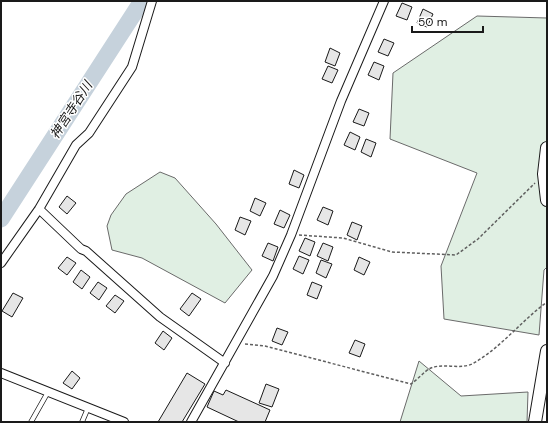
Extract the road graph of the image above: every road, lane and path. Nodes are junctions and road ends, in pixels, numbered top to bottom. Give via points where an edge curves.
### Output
1 (152, 1) edge
2 (384, 1) edge
3 (547, 148) edge
4 (544, 174) junction
5 (547, 200) edge
6 (39, 209) junction
7 (292, 234) junction
8 (1, 263) edge
9 (547, 302) edge
10 (235, 343) junction
11 (547, 351) edge
12 (225, 363) junction
13 (1, 373) edge
14 (49, 392) junction
15 (88, 407) junction
16 (31, 422) edge
17 (82, 422) edge
18 (124, 422) edge
19 (191, 422) edge
20 (535, 422) edge

1 - 6 street via 132,67 89,133 76,145
2 - 7 street via 340,101
3 - 4 main road
4 - 5 main road
4 - 7 path via 478,239 456,256 392,252 343,238
6 - 8 street
6 - 12 street via 160,317
7 - 10 street via 273,276
9 - 10 path via 531,313 492,351 470,365 437,366 428,369 422,377 411,384 266,346
10 - 12 street
11 - 20 main road
12 - 19 street
13 - 14 street
14 - 15 street
14 - 16 lane
15 - 17 lane
15 - 18 street

